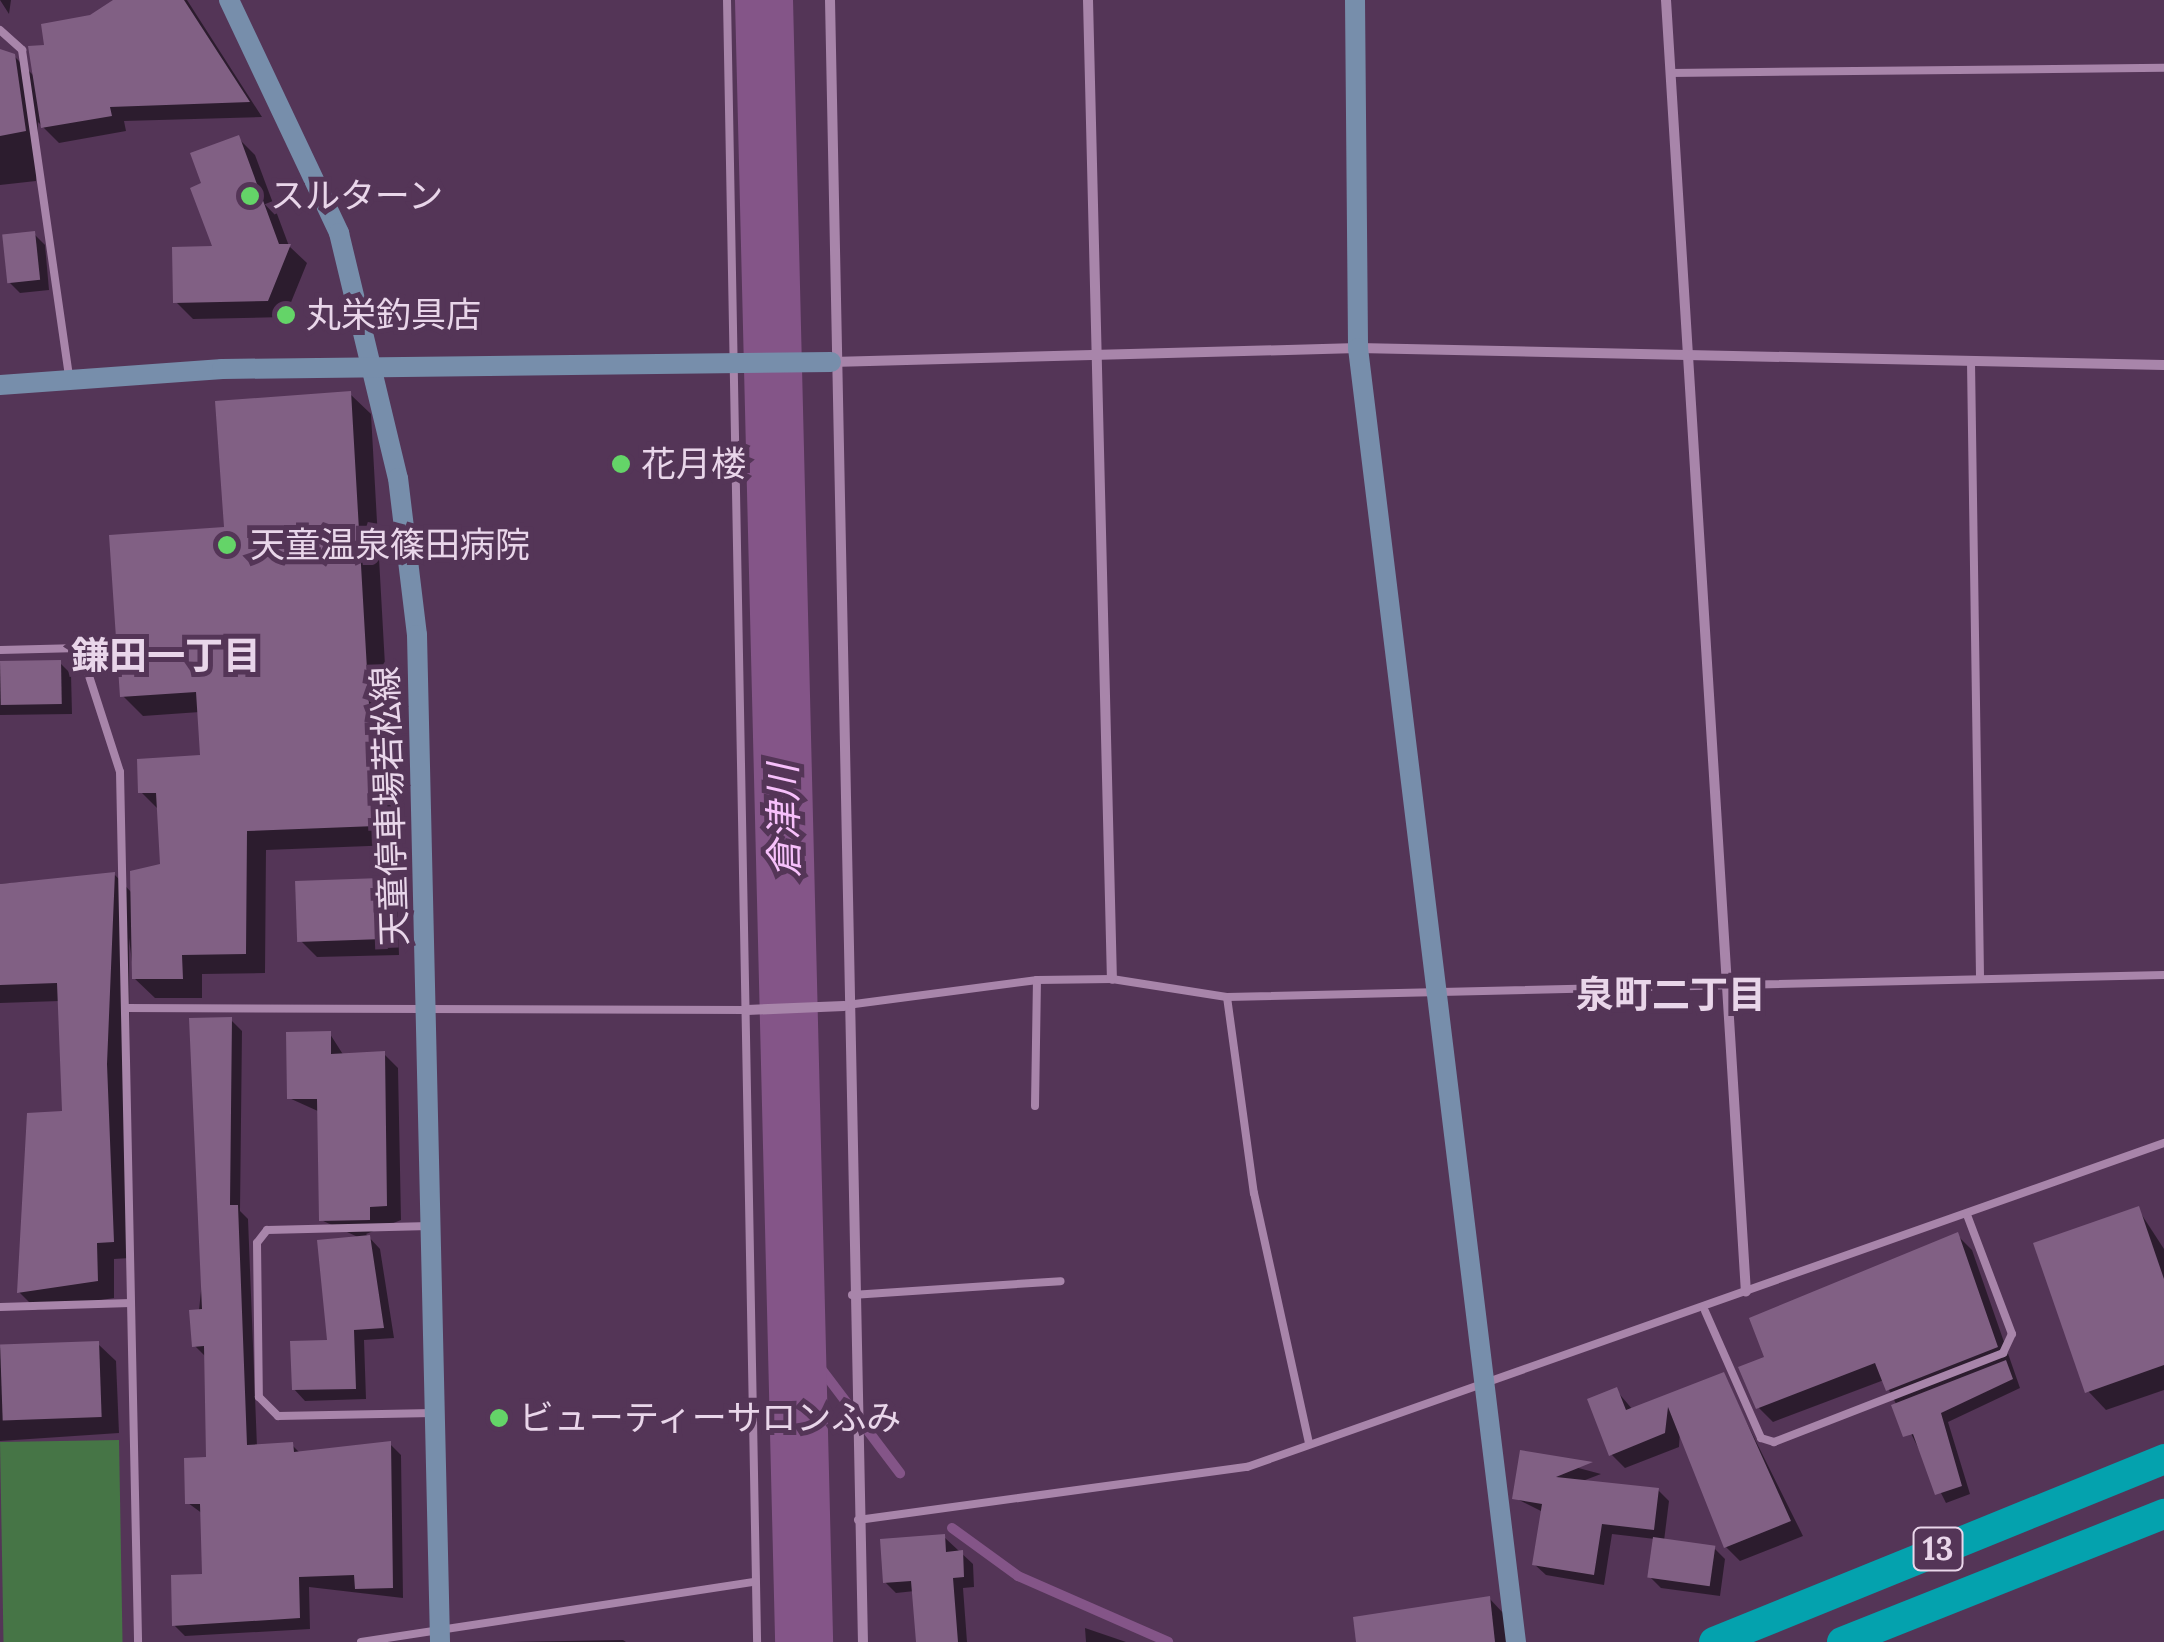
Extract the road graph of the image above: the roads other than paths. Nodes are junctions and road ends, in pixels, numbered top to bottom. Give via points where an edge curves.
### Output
1 (229, 0) edge
2 (727, 0) edge
3 (830, 0) edge
4 (1088, 0) edge
5 (1355, 0) edge
6 (1666, 0) edge
7 (0, 30) edge
8 (2164, 68) edge
9 (1670, 73) junction
10 (1358, 348) junction
11 (1098, 350) junction
12 (1692, 356) junction
13 (734, 360) junction
14 (831, 362) junction
15 (1971, 362) junction
16 (2164, 366) edge
17 (375, 371) junction
18 (70, 379) junction
19 (0, 385) edge
20 (0, 650) edge
21 (2164, 975) edge
22 (1112, 978) junction
23 (1980, 979) junction
24 (1036, 980) junction
25 (1725, 983) junction
26 (1436, 989) junction
27 (1227, 996) junction
28 (844, 1006) junction
29 (125, 1008) junction
30 (430, 1010) junction
31 (747, 1010) junction
32 (1035, 1106) dead end
33 (2164, 1142) edge
34 (1967, 1215) junction
35 (435, 1226) junction
36 (1062, 1281) dead end
37 (1746, 1292) junction
38 (852, 1295) junction
39 (131, 1303) junction
40 (0, 1307) edge
41 (1704, 1311) junction
42 (1483, 1385) junction
43 (437, 1412) junction
44 (1310, 1444) junction
45 (2164, 1458) edge
46 (2164, 1514) edge
47 (858, 1520) junction
48 (755, 1582) junction
49 (440, 1638) edge
50 (138, 1642) edge
51 (362, 1642) edge
52 (757, 1642) edge
53 (863, 1642) edge
54 (1516, 1642) edge
55 (1714, 1642) edge
56 (1842, 1642) edge

1 - 17 street, 天童停車場若松線 via 339,234
2 - 13 lane
3 - 14 street
4 - 11 street
5 - 10 street
6 - 9 street
7 - 18 lane via 22,50
8 - 9 lane
9 - 12 street
10 - 11 street
10 - 12 street
10 - 26 street
11 - 14 street
11 - 22 street
12 - 15 street
12 - 25 street
13 - 14 street
13 - 17 street
13 - 31 lane
14 - 28 street
15 - 16 street
15 - 23 lane
17 - 18 street
17 - 30 street, 天童停車場若松線 via 417,635
18 - 19 street
20 - 29 lane via 80,648 96,686 120,772
21 - 23 lane
22 - 24 lane
22 - 27 lane
23 - 25 lane
24 - 28 lane
24 - 32 lane
25 - 26 lane
25 - 37 street
26 - 27 lane
26 - 42 street
27 - 44 lane via 1254,1193
28 - 31 street
28 - 38 street
29 - 30 lane
29 - 39 lane
30 - 31 lane
30 - 35 street, 天童停車場若松線
31 - 48 lane
33 - 34 lane
34 - 37 lane
34 - 41 lane via 2012,1334 2003,1353 1774,1442 1761,1438
35 - 43 street, 天童停車場若松線
35 - 43 lane via 266,1230 257,1243 258,1398 278,1416
36 - 38 lane
37 - 41 lane
38 - 47 street
39 - 40 lane
39 - 50 lane
41 - 42 lane
42 - 44 lane
42 - 54 street
43 - 49 street, 天童停車場若松線
44 - 47 lane via 1247,1467
45 - 55 highway, 13
46 - 56 highway, 13 via 1884,1632
47 - 53 street
48 - 49 lane
48 - 52 lane
49 - 51 lane

